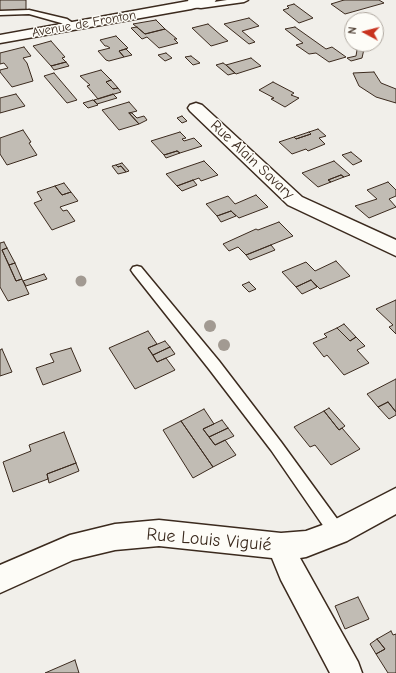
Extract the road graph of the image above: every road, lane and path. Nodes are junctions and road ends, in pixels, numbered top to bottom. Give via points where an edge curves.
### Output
1 (209, 0) edge
2 (244, 0) edge
3 (193, 2) edge
4 (0, 13) edge
5 (73, 26) junction
6 (0, 39) edge
7 (196, 108) dead end
8 (396, 249) edge
9 (136, 270) dead end
10 (396, 500) edge
11 (337, 532) junction
12 (281, 546) junction
13 (0, 579) edge
14 (347, 673) edge

1 - 3 street, Avenue de Fronton
2 - 3 lane via 209,6
3 - 5 street, Avenue de Fronton via 169,9
4 - 5 lane via 29,12 64,21
5 - 6 street, Avenue de Fronton
7 - 8 street, Rue Alain Savary via 295,201
9 - 11 lane via 214,365
10 - 11 street, Rue Louis Viguié
11 - 12 street, Rue Louis Viguié via 306,544
12 - 13 street, Rue Louis Viguié via 159,533 115,536 70,548
12 - 14 street via 291,570

